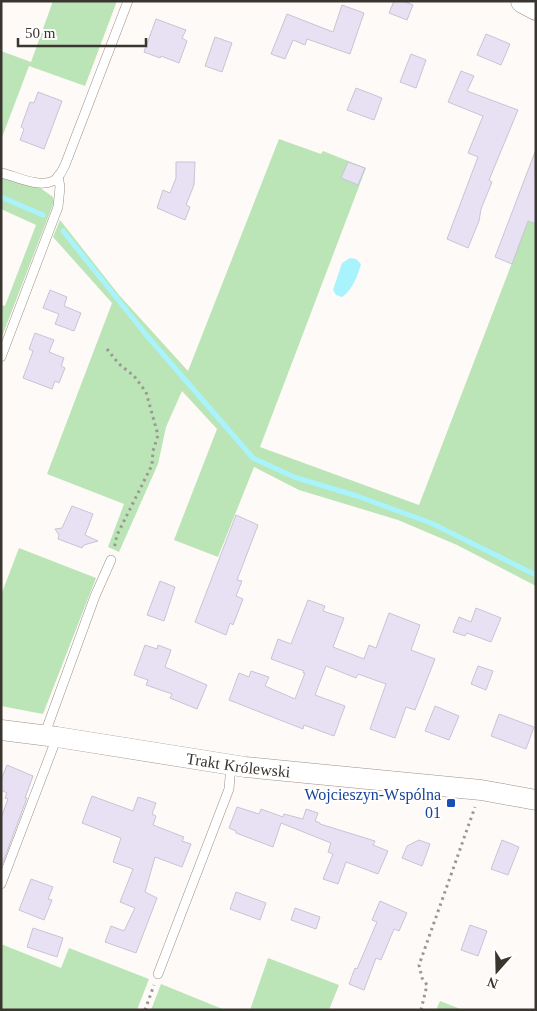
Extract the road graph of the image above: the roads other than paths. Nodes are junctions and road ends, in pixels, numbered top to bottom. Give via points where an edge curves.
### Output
1 (128, 1) edge
2 (523, 1) edge
3 (536, 8) edge
4 (1, 173) edge
5 (58, 176) junction
6 (1, 357) edge
7 (111, 560) road end
8 (1, 730) edge
9 (50, 737) junction
10 (231, 765) junction
11 (536, 800) edge
12 (1, 884) edge
13 (158, 974) road end

1 - 5 lane
2 - 3 main road
4 - 5 lane via 35,182 52,181
5 - 6 lane via 58,207
7 - 9 lane
8 - 9 street, Trakt Królewski
9 - 10 street, Trakt Królewski
9 - 12 lane
10 - 11 street, Trakt Królewski via 481,790
10 - 13 lane via 229,789

